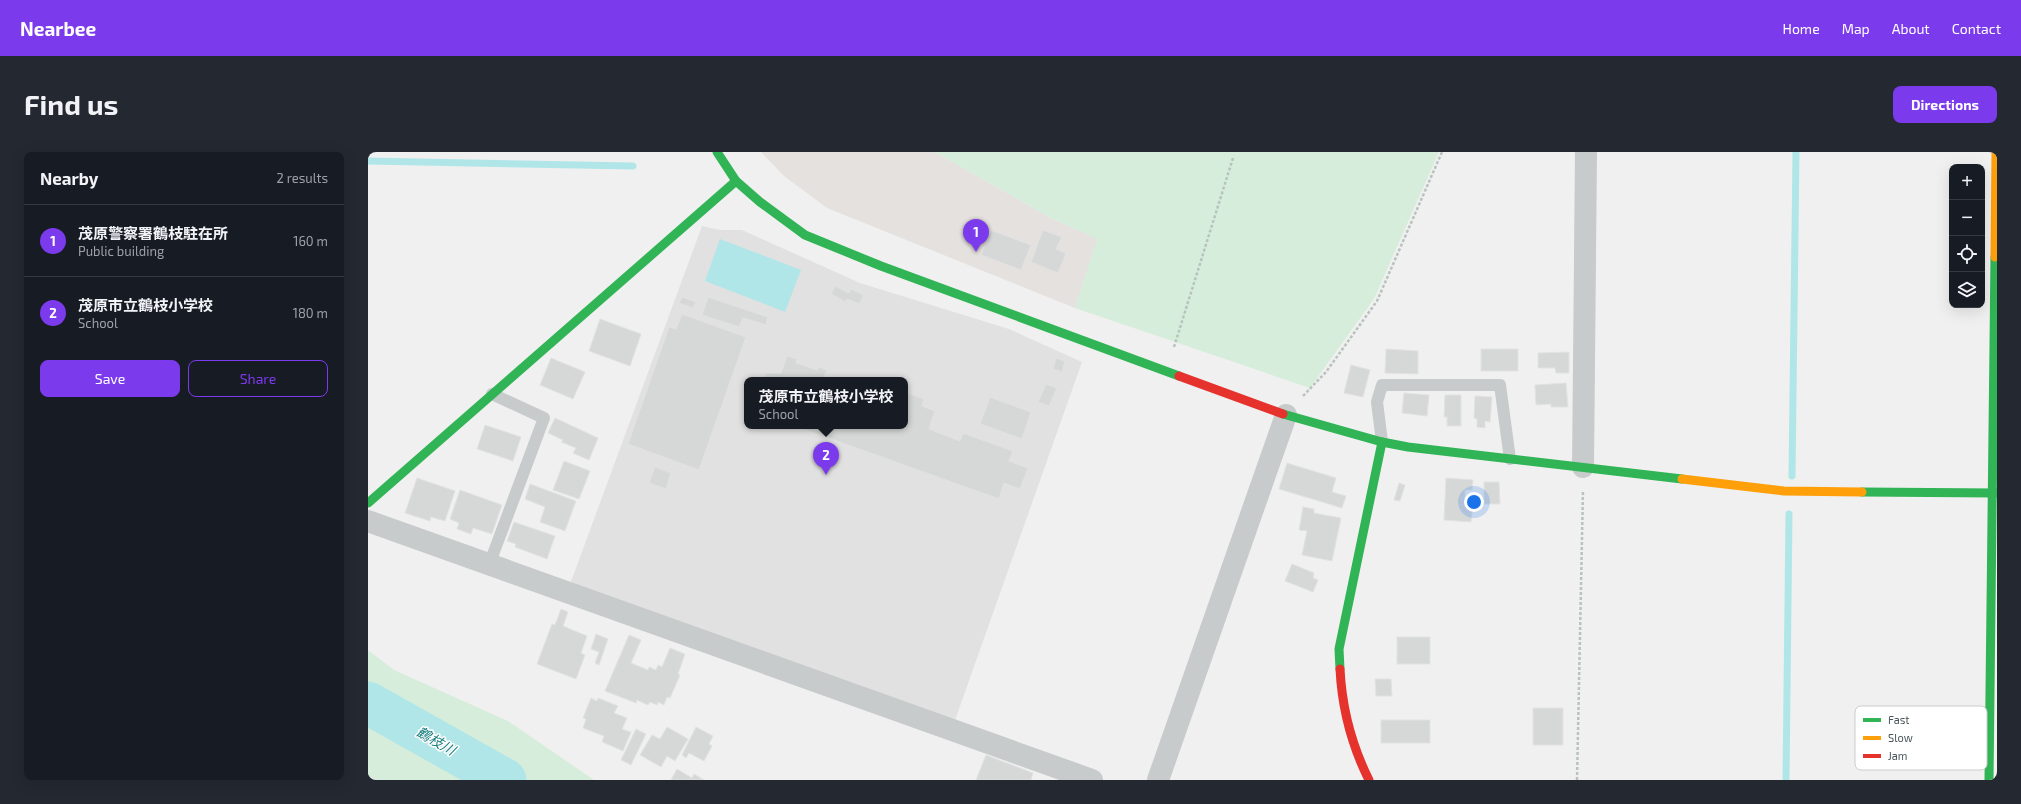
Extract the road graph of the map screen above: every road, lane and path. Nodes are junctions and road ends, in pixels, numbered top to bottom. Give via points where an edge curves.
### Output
1 (717, 152) edge
2 (1442, 152) edge
3 (1586, 152) edge
4 (1996, 152) edge
5 (1233, 158) dead end
6 (736, 181) junction
7 (1174, 347) dead end
8 (492, 394) junction
9 (1286, 415) junction
10 (1382, 442) junction
11 (1510, 459) junction
12 (1583, 467) junction
13 (1995, 493) edge
14 (368, 502) edge
15 (368, 521) edge
16 (489, 565) junction
17 (1092, 780) edge
18 (1158, 780) edge
19 (1369, 780) edge
20 (1577, 780) edge
21 (1989, 780) edge

1 - 6 street
2 - 9 path via 1377,301 1326,372
3 - 12 street
4 - 13 street
5 - 7 path
6 - 8 street
6 - 9 street via 805,235 881,266
8 - 14 street
8 - 16 lane via 544,418
9 - 10 street
9 - 18 street
10 - 11 street
10 - 11 lane via 1376,402 1382,385 1500,385
10 - 19 street via 1339,650 1339,684 1346,727
11 - 12 street
12 - 13 street via 1784,491
12 - 20 path
13 - 21 street
15 - 16 street
16 - 17 street

